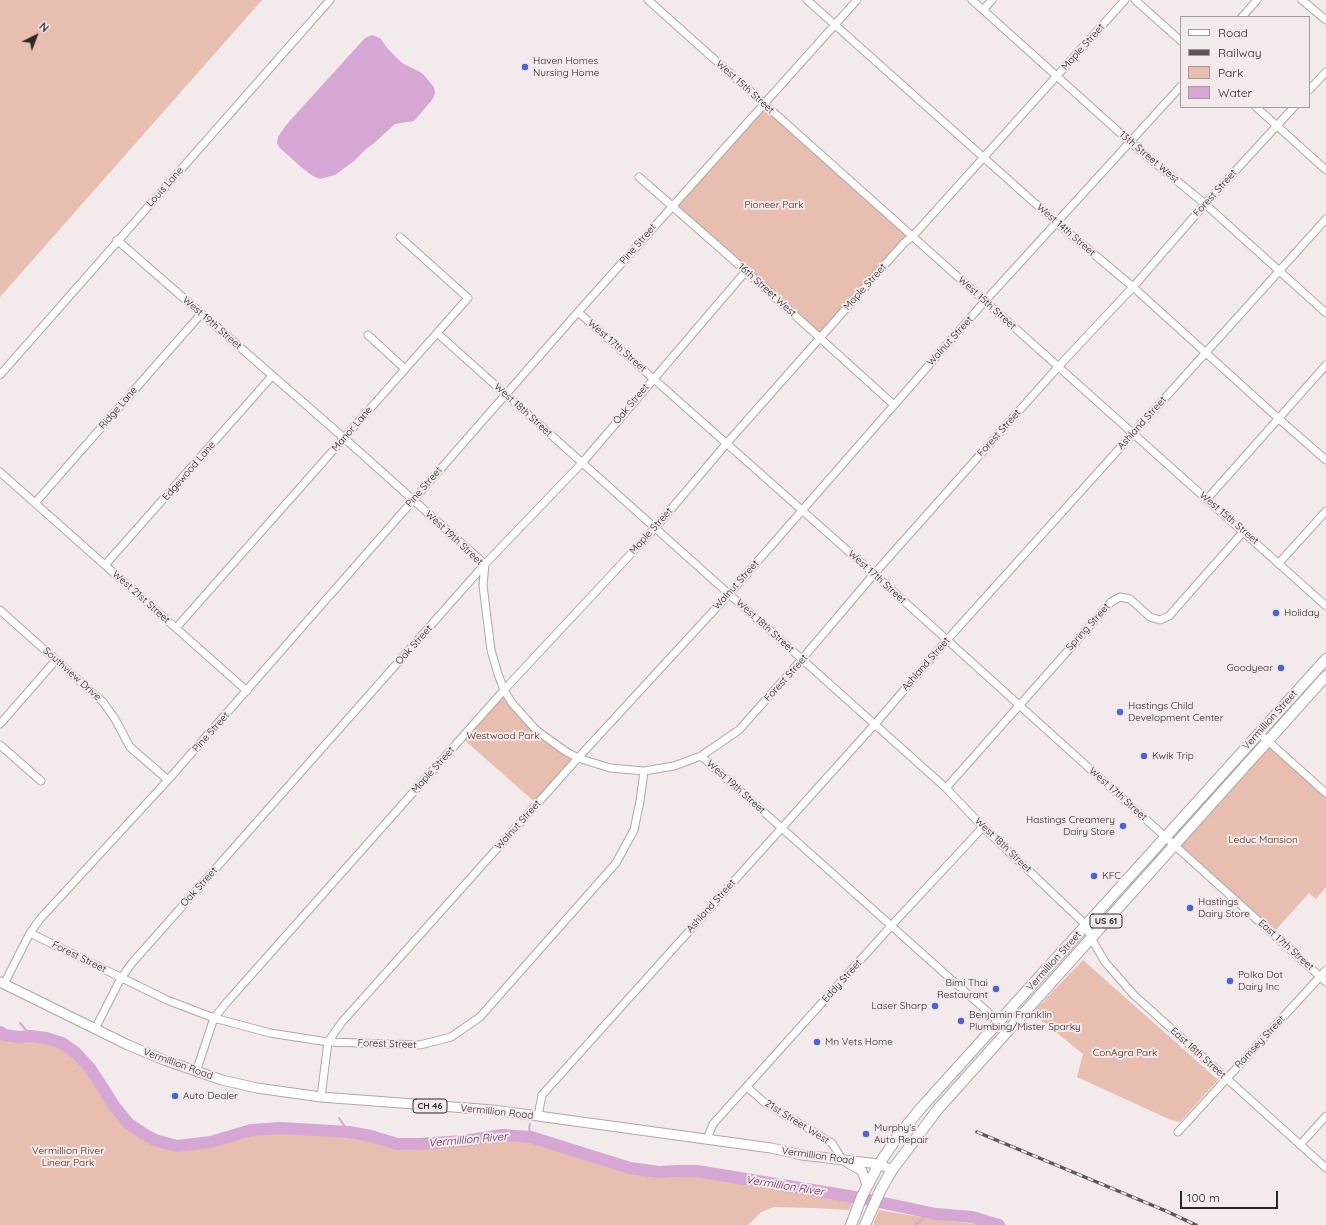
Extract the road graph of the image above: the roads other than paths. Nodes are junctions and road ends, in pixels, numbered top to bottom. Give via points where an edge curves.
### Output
1 (330, 0) edge
2 (648, 0) edge
3 (806, 0) edge
4 (856, 0) edge
5 (972, 0) edge
6 (992, 0) edge
7 (1125, 0) edge
8 (1135, 0) edge
9 (1257, 0) edge
10 (1302, 0) edge
11 (983, 10) junction
12 (1243, 16) edge
13 (1326, 20) edge
14 (834, 25) junction
15 (1180, 40) edge
16 (1326, 72) edge
17 (1057, 76) junction
18 (1180, 87) edge
19 (1310, 89) edge
20 (763, 104) junction
21 (1257, 108) edge
22 (1293, 108) edge
23 (1277, 125) junction
24 (1130, 142) junction
25 (983, 158) junction
26 (1326, 170) edge
27 (639, 177) dead end
28 (1205, 204) junction
29 (671, 206) junction
30 (1326, 219) edge
31 (1057, 223) junction
32 (912, 236) junction
33 (400, 237) dead end
34 (117, 240) junction
35 (746, 271) junction
36 (1279, 271) junction
37 (1133, 287) junction
38 (985, 301) junction
39 (578, 312) junction
40 (1326, 313) edge
41 (201, 314) junction
42 (437, 333) junction
43 (368, 335) dead end
44 (820, 337) junction
45 (1205, 353) junction
46 (1326, 365) edge
47 (1058, 367) junction
48 (405, 369) junction
49 (0, 375) edge
50 (272, 376) junction
51 (653, 378) junction
52 (505, 394) junction
53 (894, 404) junction
54 (1279, 419) junction
55 (1133, 434) junction
56 (344, 438) junction
57 (727, 443) junction
58 (1326, 460) edge
59 (582, 462) junction
60 (0, 472) edge
61 (1207, 499) junction
62 (413, 500) junction
63 (35, 503) junction
64 (801, 511) junction
65 (1326, 511) edge
66 (655, 528) junction
67 (1244, 531) junction
68 (1279, 563) junction
69 (485, 564) junction
70 (106, 565) junction
71 (874, 574) junction
72 (729, 594) junction
73 (1326, 606) edge
74 (0, 610) edge
75 (176, 628) junction
76 (947, 640) junction
77 (802, 659) junction
78 (1326, 659) edge
79 (56, 660) junction
80 (1326, 676) edge
81 (504, 690) junction
82 (247, 691) junction
83 (1019, 705) junction
84 (0, 724) edge
85 (875, 724) junction
86 (1259, 733) junction
87 (1268, 741) junction
88 (0, 745) edge
89 (701, 756) junction
90 (578, 758) junction
91 (644, 771) junction
92 (168, 780) junction
93 (41, 781) dead end
94 (946, 788) junction
95 (1326, 793) edge
96 (781, 827) junction
97 (983, 827) junction
98 (1165, 837) junction
99 (1174, 845) junction
100 (1086, 925) junction
101 (891, 926) junction
102 (30, 933) junction
103 (1091, 938) junction
104 (1326, 970) edge
105 (121, 978) junction
106 (1323, 979) edge
107 (2, 983) edge
108 (214, 1018) junction
109 (1000, 1022) junction
110 (95, 1029) junction
111 (1008, 1030) junction
112 (328, 1042) junction
113 (196, 1072) junction
114 (1227, 1078) junction
115 (747, 1087) junction
116 (321, 1097) junction
117 (538, 1116) junction
118 (1326, 1116) edge
119 (1178, 1132) dead end
120 (707, 1139) junction
121 (1300, 1144) junction
122 (843, 1160) junction
123 (879, 1164) junction
124 (1326, 1168) edge
125 (892, 1170) junction
126 (867, 1185) junction
127 (852, 1222) edge
128 (866, 1223) edge

1 - 34 street, Louis Lane
2 - 20 street, West 15th Street
3 - 14 street, West 14th Street
4 - 14 street, Pine Street
5 - 11 street, 13th Street West
6 - 11 street
7 - 17 street, Maple Street
8 - 15 street
9 - 12 street
10 - 13 street
11 - 17 street, 13th Street West
14 - 20 street, Pine Street
14 - 25 street, West 14th Street
16 - 19 street
17 - 24 street, 13th Street West
17 - 25 street, Maple Street
18 - 24 street, Walnut Street
20 - 29 street, Pine Street
20 - 32 street, West 15th Street
21 - 23 street
22 - 23 street, Forest Street
23 - 26 street
23 - 28 street, Forest Street
24 - 28 street, 13th Street West
24 - 31 street, Walnut Street
25 - 31 street, West 14th Street
25 - 32 street, Maple Street
27 - 29 street, 16th Street West
28 - 36 street, 13th Street West
28 - 37 street, Forest Street
29 - 35 street, 16th Street West
29 - 39 street, Pine Street
30 - 36 street, Ashland Street
31 - 37 street, West 14th Street
31 - 38 street, Walnut Street
32 - 38 street, West 15th Street
32 - 44 street, Maple Street
33 - 42 street, Manor Lane via 468,298
34 - 41 street, West 19th Street
34 - 49 street, Louis Lane
35 - 44 street, 16th Street West
35 - 51 street, Oak Street
36 - 40 street, 13th Street West
36 - 45 street, Ashland Street
37 - 45 street, West 14th Street
37 - 47 street, Forest Street
38 - 47 street, West 15th Street
38 - 53 street, Walnut Street
39 - 51 street, West 17th Street
39 - 52 street, Pine Street
41 - 50 street, West 19th Street
41 - 63 street, Ridge Lane
42 - 48 street, Manor Lane
42 - 52 street, West 18th Street
43 - 48 street
44 - 53 street, 16th Street West
44 - 57 street, Maple Street
45 - 54 street, West 14th Street
45 - 55 street, Ashland Street
46 - 54 street
47 - 55 street, West 15th Street
47 - 71 street, Forest Street
48 - 56 street, Manor Lane
50 - 56 street, West 19th Street
50 - 70 street, Edgewood Lane
51 - 57 street, West 17th Street
51 - 59 street, Oak Street
52 - 59 street, West 18th Street
52 - 62 street, Pine Street
53 - 64 street, Walnut Street
54 - 58 street, West 14th Street
54 - 61 street
55 - 61 street, West 15th Street
55 - 76 street, Ashland Street
56 - 62 street, West 19th Street
56 - 75 street, Manor Lane
57 - 64 street, West 17th Street
57 - 66 street, Maple Street
59 - 66 street, West 18th Street
59 - 69 street, Oak Street
60 - 63 street, West 21st Street
61 - 67 street, West 15th Street
62 - 69 street, West 19th Street
62 - 82 street, Pine Street
63 - 70 street, West 21st Street
64 - 71 street, West 17th Street
64 - 72 street, Walnut Street
65 - 68 street
66 - 72 street, West 18th Street
66 - 81 street, Maple Street
67 - 68 street, West 15th Street
67 - 83 street, Spring Street via 1169,616 1160,620 1150,617 1130,599 1120,597 1111,602
68 - 73 street, West 15th Street
69 - 81 street, West 19th Street via 483,585 491,650
69 - 105 street, Oak Street
70 - 75 street, West 21st Street
71 - 76 street, West 17th Street
71 - 77 street, Forest Street
72 - 77 street, West 18th Street
72 - 90 street, Walnut Street
74 - 79 street, Southview Drive
75 - 82 street, West 21st Street
76 - 83 street, West 17th Street
76 - 85 street, Ashland Street
77 - 85 street, West 18th Street
77 - 89 street, Forest Street via 739,730
78 - 86 highway, Vermillion Street / US 61
79 - 84 street
79 - 92 street, Southview Drive via 104,702 130,747
80 - 87 highway, Vermillion Street / US 61
81 - 90 street, West 19th Street via 536,730
81 - 108 street, Maple Street
82 - 92 street, Pine Street
83 - 94 street, Spring Street
83 - 98 street, West 17th Street
85 - 94 street, West 18th Street
85 - 96 street, Ashland Street
86 - 87 street
86 - 98 highway, Vermillion Street / US 61
87 - 95 street
87 - 99 highway, Vermillion Street / US 61
88 - 93 street
89 - 91 street, West 19th Street via 674,766
89 - 96 street, West 19th Street
90 - 91 street, West 19th Street via 610,768
90 - 112 street, Walnut Street via 342,1022
91 - 112 street, Forest Street via 634,830 616,863 480,1017 451,1037 420,1045
92 - 102 street, Pine Street
94 - 97 street, West 18th Street
96 - 101 street, West 19th Street
96 - 117 street, Ashland Street via 542,1095
97 - 100 street, West 18th Street
97 - 101 street, Eddy Street
98 - 99 street, West 17th Street
98 - 100 highway, Vermillion Street / US 61
99 - 103 highway, Vermillion Street / US 61
99 - 106 street, East 17th Street
100 - 103 street, East 18th Street
100 - 109 highway, Vermillion Street / US 61
101 - 109 street, West 19th Street
101 - 115 street, Eddy Street
102 - 105 street, Forest Street
102 - 107 street, Pine Street
103 - 111 highway, Vermillion Street / US 61
103 - 114 street, East 18th Street via 1105,962 1134,995
104 - 106 street, Ramsey Street
105 - 108 street, Forest Street via 167,1000
105 - 110 street, Oak Street
106 - 114 street, Ramsey Street
107 - 110 main road, Vermillion Road / CH 46
108 - 112 street, Forest Street via 270,1033
108 - 113 street, Maple Street
109 - 111 street, West 19th Street
109 - 123 highway, Vermillion Street / US 61 via 920,1110
110 - 113 main road, Vermillion Road / CH 46
111 - 125 highway, Vermillion Street / US 61 via 938,1109
112 - 116 street, Walnut Street
113 - 116 main road, Vermillion Road / CH 46 via 257,1088
114 - 119 street, Ramsey Street
114 - 121 street, East 18th Street
115 - 120 street, Eddy Street via 713,1124
115 - 122 street, 21st Street West via 765,1103 832,1143
116 - 117 main road, Vermillion Road / CH 46 via 493,1110
117 - 120 main road, Vermillion Road / CH 46
118 - 121 street
120 - 122 main road, Vermillion Road / CH 46
121 - 124 street, East 18th Street
122 - 123 main road, Vermillion Road / CH 46
122 - 126 main road via 864,1174
123 - 125 main road, Vermillion Road / CH 46
123 - 126 highway, Vermillion Street / US 61
125 - 128 highway, Vermillion Street / US 61
126 - 127 highway, Vermillion Street / US 61

